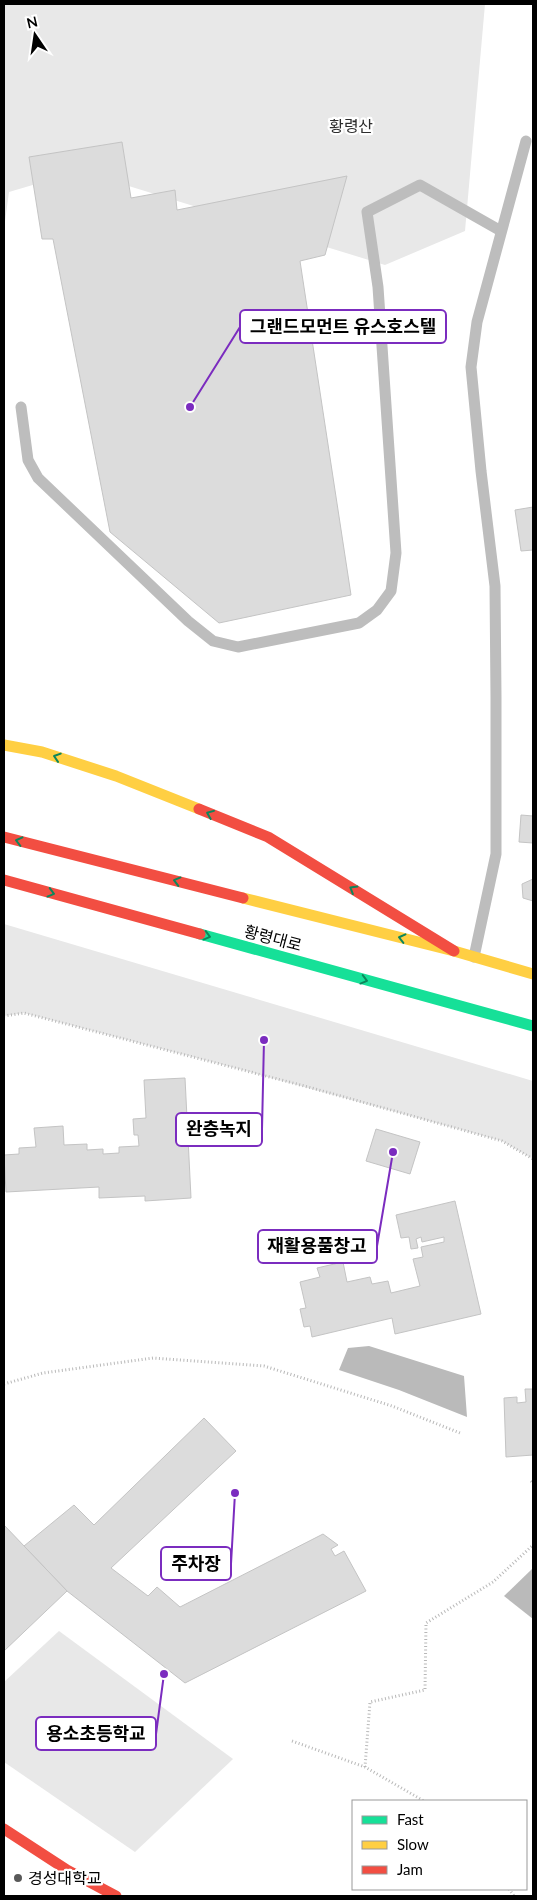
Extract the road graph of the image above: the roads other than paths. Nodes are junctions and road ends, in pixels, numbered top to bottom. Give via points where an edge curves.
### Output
1 (526, 141) dead end
2 (501, 231) junction
3 (21, 407) dead end
4 (4, 745) edge
5 (4, 837) edge
6 (4, 880) edge
7 (454, 951) junction
8 (474, 957) junction
9 (533, 974) edge
10 (533, 1026) edge
11 (4, 1829) edge
12 (116, 1896) edge

1 - 2 lane
2 - 3 lane via 420,185 367,212 378,287 396,552 391,591 377,610 359,623 238,647 213,641 38,478 28,460
2 - 8 lane via 477,322 471,367 495,586 496,697 496,854
7 -> 4 main road via 268,837 116,776 42,752
7 -> 5 main road, 황령대로
6 -> 10 main road, 황령대로
7 - 8 main road, 황령대로
8 - 9 main road, 황령대로
11 - 12 main road

